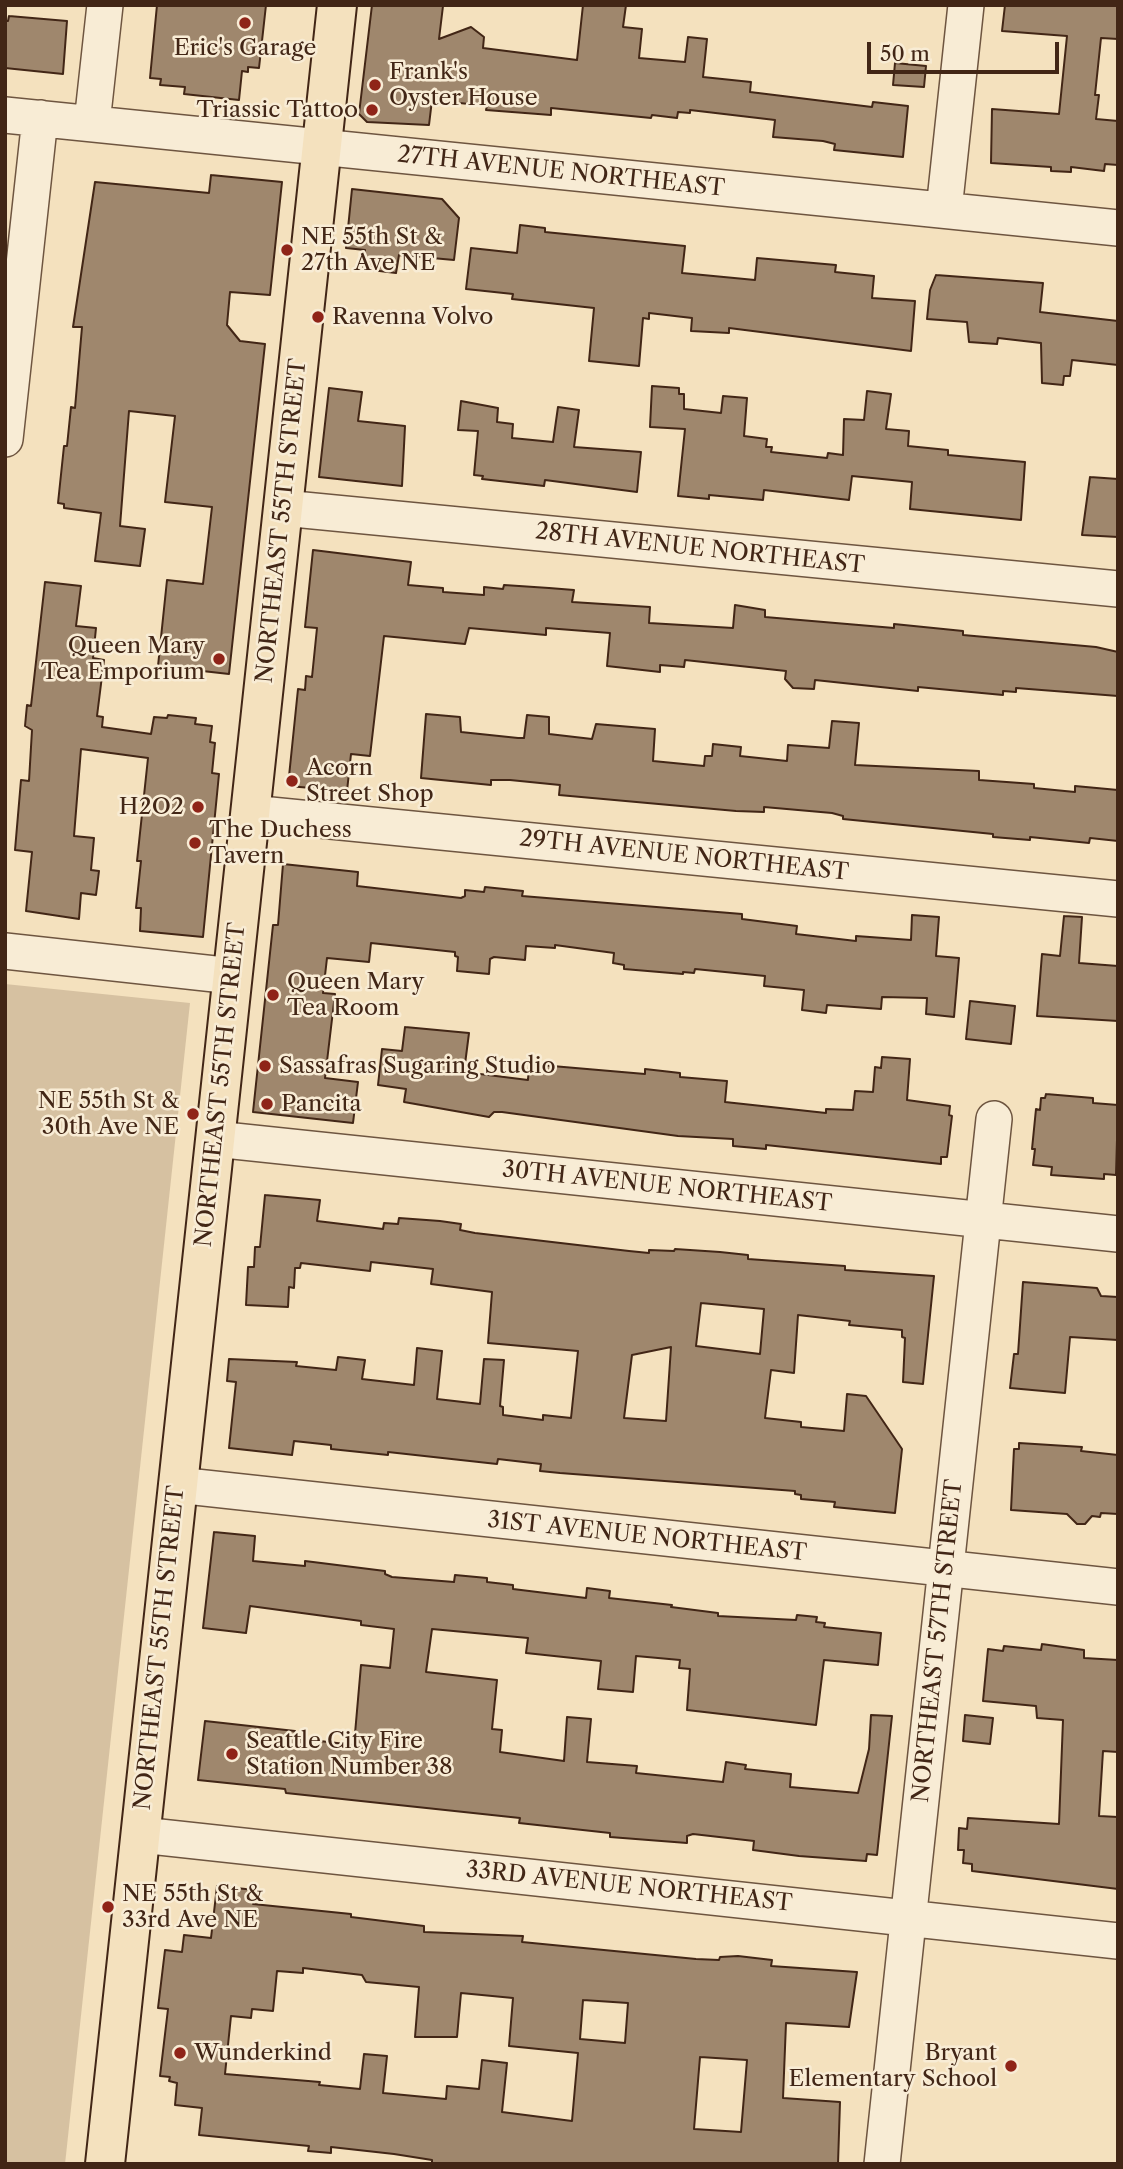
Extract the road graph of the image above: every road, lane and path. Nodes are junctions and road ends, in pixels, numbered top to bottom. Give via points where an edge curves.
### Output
1 (105, 5) edge
2 (337, 5) edge
3 (966, 5) edge
4 (5, 115) edge
5 (40, 118) junction
6 (92, 123) junction
7 (322, 148) junction
8 (944, 210) junction
9 (1118, 228) edge
10 (5, 439) edge
11 (283, 508) junction
12 (1118, 589) edge
13 (250, 813) junction
14 (1118, 899) edge
15 (5, 951) edge
16 (233, 976) junction
17 (994, 1119) dead end
18 (215, 1139) junction
19 (983, 1220) junction
20 (1118, 1234) edge
21 (177, 1485) junction
22 (946, 1569) junction
23 (1118, 1587) edge
24 (141, 1835) junction
25 (908, 1916) junction
26 (1118, 1941) edge
27 (105, 2164) edge
28 (882, 2164) edge

1 - 6 street
2 - 7 main road, NORTHEAST 55TH STREET
3 - 8 street
4 - 5 street, 27TH AVENUE NORTHEAST
5 - 6 street, 27TH AVENUE NORTHEAST
5 - 10 street
6 - 7 street, 27TH AVENUE NORTHEAST
7 - 8 street, 27TH AVENUE NORTHEAST
7 - 11 main road, NORTHEAST 55TH STREET
8 - 9 street, 27TH AVENUE NORTHEAST
11 - 12 street, 28TH AVENUE NORTHEAST
11 - 13 main road, NORTHEAST 55TH STREET
13 - 14 street, 29TH AVENUE NORTHEAST
13 - 16 main road, NORTHEAST 55TH STREET
15 - 16 street
16 - 18 main road, NORTHEAST 55TH STREET
17 - 19 street, NORTHEAST 57TH STREET
18 - 19 street, 30TH AVENUE NORTHEAST
18 - 21 main road, NORTHEAST 55TH STREET
19 - 20 street, 30TH AVENUE NORTHEAST
19 - 22 street, NORTHEAST 57TH STREET
21 - 22 street, 31ST AVENUE NORTHEAST
21 - 24 main road, NORTHEAST 55TH STREET
22 - 23 street, 31ST AVENUE NORTHEAST
22 - 25 street, NORTHEAST 57TH STREET
24 - 25 street, 33RD AVENUE NORTHEAST
24 - 27 main road, NORTHEAST 55TH STREET
25 - 26 street, 33RD AVENUE NORTHEAST
25 - 28 street, NORTHEAST 57TH STREET

